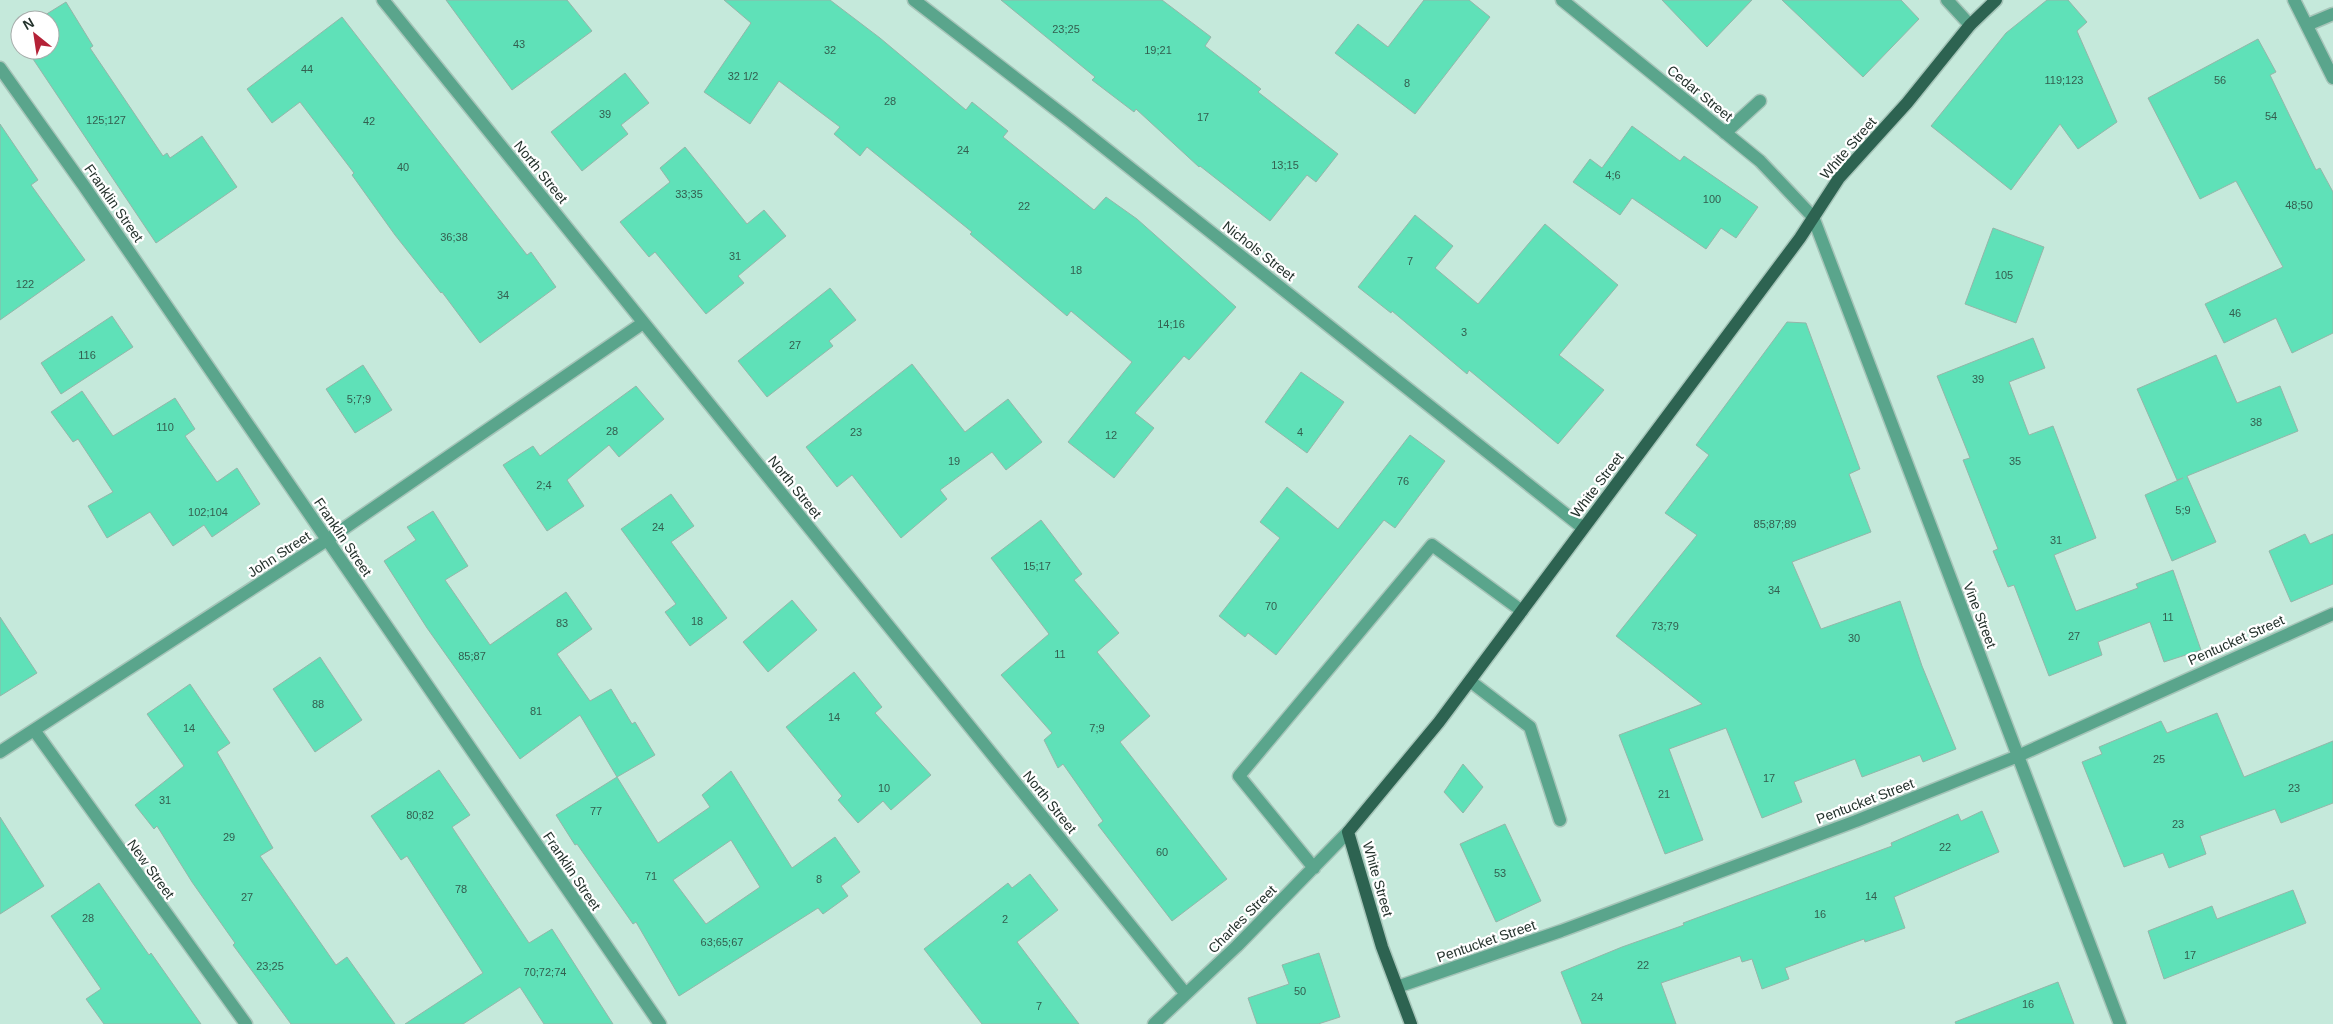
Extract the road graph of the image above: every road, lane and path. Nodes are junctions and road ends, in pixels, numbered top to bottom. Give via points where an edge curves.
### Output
1 (383, 0) edge
2 (914, 0) edge
3 (1562, 0) edge
4 (1947, 0) edge
5 (1996, 0) edge
6 (2294, 0) edge
7 (2333, 14) edge
8 (1970, 25) junction
9 (2307, 25) junction
10 (0, 68) edge
11 (2333, 78) edge
12 (1760, 101) dead end
13 (1725, 132) junction
14 (1813, 216) junction
15 (643, 323) junction
16 (1584, 528) junction
17 (327, 540) junction
18 (1522, 611) junction
19 (2333, 614) edge
20 (1470, 681) junction
21 (34, 730) junction
22 (0, 752) edge
23 (2018, 756) junction
24 (1560, 820) dead end
25 (1348, 832) junction
26 (1314, 868) junction
27 (1397, 987) junction
28 (1185, 993) junction
29 (246, 1024) edge
30 (660, 1024) edge
31 (1154, 1024) edge
32 (1411, 1024) edge
33 (2120, 1024) edge

1 - 15 street, North Street
2 - 16 street, Nichols Street via 1072,121
3 - 13 street, Cedar Street
4 - 8 street
5 - 8 main road, White Street
6 - 9 street
7 - 9 street
8 - 14 main road, White Street via 1907,103 1839,178
9 - 11 street
10 - 17 street, Franklin Street
12 - 13 street
13 - 14 street, Cedar Street
14 - 16 main road, White Street via 1800,238
14 - 23 street, Vine Street
15 - 17 street, John Street
15 - 28 street, North Street
16 - 18 main road, White Street
17 - 21 street, John Street
17 - 30 street, Franklin Street
18 - 20 main road, White Street
18 - 26 street via 1432,545 1239,776
19 - 23 street, Pentucket Street
20 - 24 street via 1530,727
20 - 25 main road, White Street
21 - 22 street, John Street
21 - 29 street, New Street
23 - 27 street, Pentucket Street via 1856,821 1561,931
23 - 33 street, Vine Street
25 - 26 street, Charles Street
25 - 27 main road, White Street
26 - 28 street, Charles Street
27 - 32 main road, White Street
28 - 31 street, Charles Street

